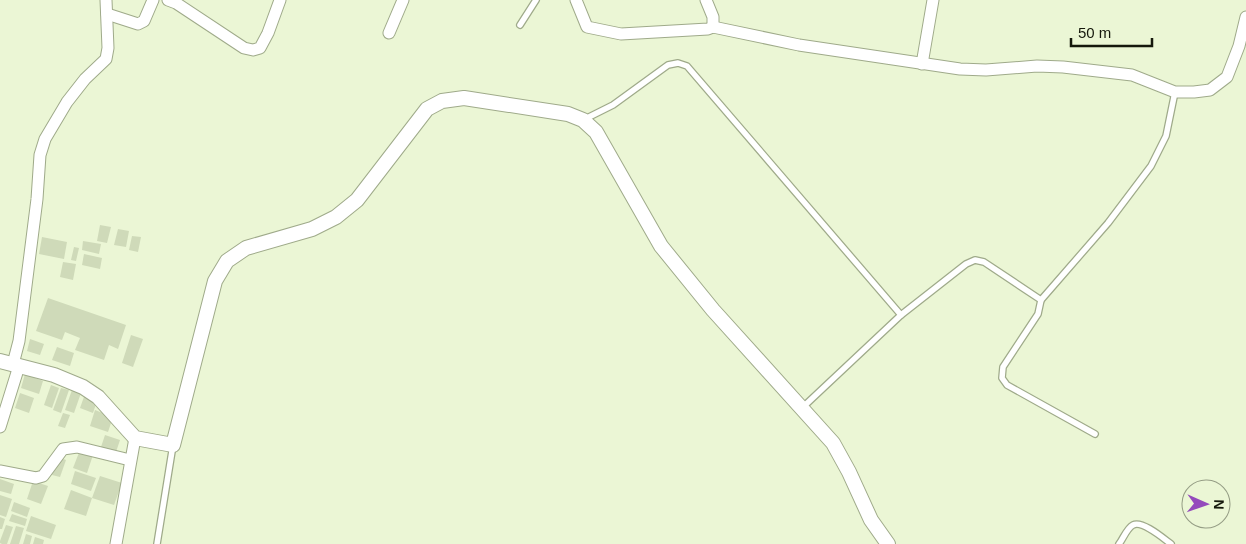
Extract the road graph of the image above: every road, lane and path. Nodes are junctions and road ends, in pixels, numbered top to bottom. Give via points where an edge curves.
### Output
1 (106, 0) edge
2 (152, 0) edge
3 (168, 0) edge
4 (280, 0) edge
5 (403, 0) edge
6 (536, 0) edge
7 (576, 0) edge
8 (706, 0) edge
9 (933, 0) edge
10 (107, 14) junction
11 (1246, 17) edge
12 (520, 25) dead end
13 (713, 27) junction
14 (389, 33) dead end
15 (922, 64) junction
16 (1175, 92) junction
17 (583, 120) junction
18 (1041, 300) junction
19 (901, 315) junction
20 (11, 364) edge
21 (802, 408) junction
22 (0, 427) edge
23 (1095, 434) dead end
24 (135, 438) junction
25 (173, 445) junction
26 (130, 460) junction
27 (0, 471) edge
28 (116, 544) edge
29 (156, 544) edge
30 (888, 544) edge
31 (1119, 544) edge
32 (1171, 544) edge

1 - 10 street
2 - 10 street via 144,21 138,24
3 - 4 street via 244,48 253,50 260,48
5 - 14 street
6 - 12 lane
7 - 13 street via 588,27 621,34
8 - 13 street via 713,17
9 - 15 street
10 - 20 street via 106,59 67,102 45,139 40,155 19,340
11 - 16 street via 1227,77 1210,90
13 - 15 street via 799,45
15 - 16 street via 986,70 1063,66 1132,75
16 - 18 lane via 1166,136 1151,166 1108,223
17 - 19 lane via 613,105 668,65 688,66
17 - 21 street via 596,132 661,246 713,310
17 - 25 street via 568,114 464,98 442,101 427,109 357,200 336,217 312,229 246,248 227,261 215,282
18 - 19 lane via 984,262 974,260
18 - 23 lane via 1038,314 1003,367 1002,378 1007,385
19 - 21 lane
20 - 22 street
20 - 24 street via 54,375 83,387 98,396
21 - 30 street via 833,443 871,520
24 - 25 street
24 - 26 street
25 - 29 lane
26 - 27 street via 77,447 63,449 43,476 36,478
26 - 28 street
31 - 32 lane via 1132,526 1142,524

